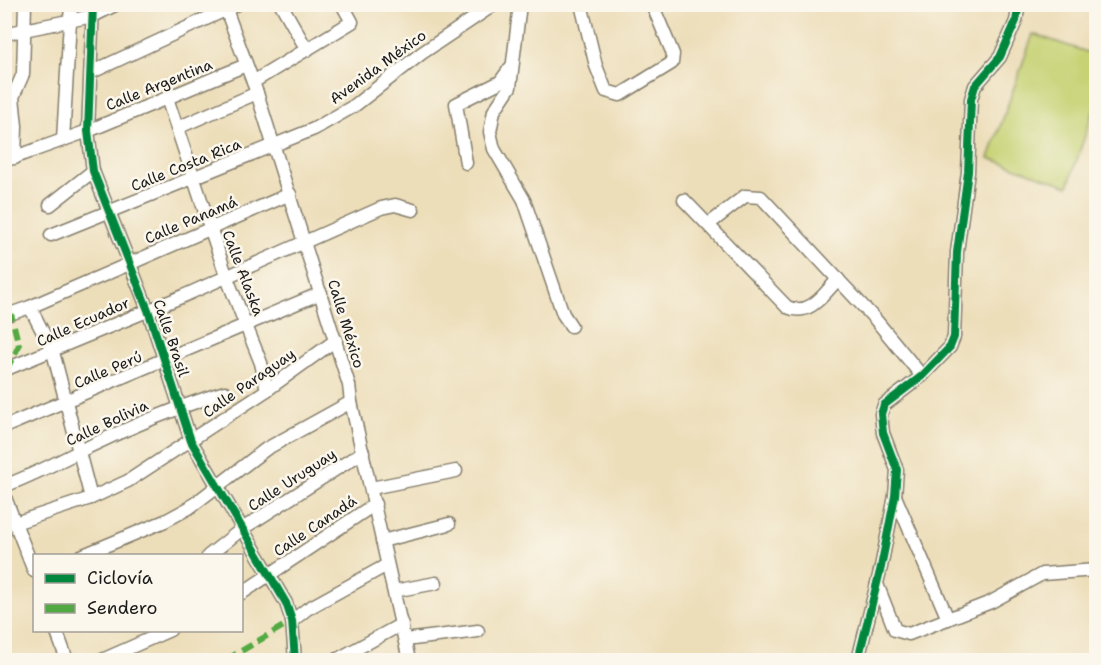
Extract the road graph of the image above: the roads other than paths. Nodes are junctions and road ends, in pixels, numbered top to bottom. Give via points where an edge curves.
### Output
1 (25, 4) edge
2 (71, 4) edge
3 (117, 4) edge
4 (238, 4) edge
5 (281, 4) edge
6 (342, 4) edge
7 (495, 4) edge
8 (520, 4) edge
9 (581, 4) edge
10 (652, 4) edge
11 (1019, 4) edge
12 (225, 7) edge
13 (93, 10) edge
14 (71, 21) junction
15 (24, 30) junction
16 (4, 34) edge
17 (307, 50) junction
18 (513, 65) junction
19 (246, 66) junction
20 (92, 72) junction
21 (255, 88) junction
22 (167, 98) junction
23 (177, 128) junction
24 (88, 131) junction
25 (63, 140) junction
26 (274, 145) junction
27 (10, 159) edge
28 (466, 163) dead end
29 (93, 171) junction
30 (193, 179) junction
31 (290, 194) junction
32 (684, 200) dead end
33 (50, 205) dead end
34 (413, 210) dead end
35 (109, 213) junction
36 (710, 224) junction
37 (210, 229) junction
38 (51, 235) dead end
39 (306, 242) junction
40 (129, 262) junction
41 (227, 278) junction
42 (838, 279) junction
43 (321, 293) junction
44 (30, 307) junction
45 (148, 310) junction
46 (4, 316) edge
47 (246, 325) junction
48 (571, 326) dead end
49 (336, 340) junction
50 (53, 352) junction
51 (164, 361) junction
52 (4, 370) edge
53 (922, 376) junction
54 (267, 390) junction
55 (225, 392) dead end
56 (351, 402) junction
57 (66, 403) junction
58 (180, 406) junction
59 (4, 427) edge
60 (191, 441) junction
61 (79, 452) junction
62 (363, 452) junction
63 (456, 471) dead end
64 (215, 485) junction
65 (4, 486) edge
66 (371, 488) junction
67 (4, 495) edge
68 (895, 496) junction
69 (91, 498) junction
70 (375, 504) junction
71 (15, 523) junction
72 (449, 524) dead end
73 (242, 529) junction
74 (382, 541) junction
75 (83, 554) edge
76 (209, 554) edge
77 (387, 565) junction
78 (33, 568) edge
79 (1096, 570) edge
80 (269, 575) junction
81 (436, 583) dead end
82 (877, 584) junction
83 (394, 591) junction
84 (243, 592) edge
85 (948, 619) junction
86 (292, 621) junction
87 (402, 624) junction
88 (478, 631) dead end
89 (57, 632) edge
90 (165, 632) edge
91 (405, 640) junction
92 (68, 660) edge
93 (102, 660) edge
94 (295, 660) edge
95 (336, 660) edge
96 (409, 660) edge
97 (858, 660) edge

1 - 15 street
2 - 14 street
3 - 13 street
4 - 12 street
5 - 17 street
6 - 17 street via 352,22
7 - 26 street, Avenida México via 422,53 354,106 315,129
8 - 18 street
9 - 10 street via 606,91 620,95 672,63 673,54
11 - 53 street via 1000,57 975,86 971,99 968,172 957,252 954,337 950,347
12 - 19 street, Calle México
12 - 20 street
13 - 14 street
13 - 20 street, Calle Brasil
14 - 15 street
14 - 25 street
15 - 16 street
15 - 27 street via 23,74 13,97 16,126
17 - 21 street
18 - 28 street via 500,82 456,104
18 - 48 street via 510,87 494,111 490,132 494,149 524,200 563,314
19 - 21 street, Calle México
19 - 22 street, Calle Argentina
20 - 24 street, Calle Brasil
21 - 23 street
21 - 26 street, Calle México
22 - 23 street, Calle Alaska
22 - 24 street, Calle Argentina
23 - 30 street, Calle Alaska
24 - 25 street, Calle Argentina
24 - 29 street, Calle Brasil
25 - 27 street, Calle Argentina
26 - 30 street, Calle Costa Rica
26 - 31 street, Calle México
29 - 33 street
29 - 35 street, Calle Brasil
30 - 35 street, Calle Costa Rica
30 - 37 street, Calle Alaska
31 - 37 street, Calle Panamá
31 - 39 street, Calle México
32 - 36 street
34 - 39 street, Calle Ecuador via 390,205
35 - 38 street, Calle Costa Rica
35 - 40 street, Calle Brasil
36 - 42 street via 745,196 761,196
36 - 42 street via 787,307 795,310 812,306
37 - 40 street, Calle Panamá
37 - 41 street, Calle Alaska
39 - 41 street, Calle Ecuador
39 - 43 street, Calle México
40 - 44 street, Calle Panamá
40 - 45 street, Calle Brasil
41 - 45 street, Calle Ecuador
41 - 47 street, Calle Alaska
42 - 53 street
43 - 47 street, Calle Perú
43 - 49 street, Calle México
44 - 46 street, Calle Panamá
44 - 50 street
45 - 50 street, Calle Ecuador
45 - 51 street, Calle Brasil
47 - 51 street, Calle Perú
47 - 54 street, Calle Alaska
49 - 54 street, Calle Paraguay
49 - 56 street, Calle México
50 - 52 street, Calle Ecuador
50 - 57 street
51 - 57 street, Calle Perú
51 - 58 street, Calle Brasil
53 - 68 street via 884,405 881,414 883,433 897,470
54 - 60 street, Calle Paraguay
55 - 58 street, Calle Bolivia
56 - 62 street, Calle México
56 - 64 street via 266,448
57 - 59 street, Calle Perú
57 - 61 street
58 - 60 street, Calle Brasil
58 - 61 street, Calle Bolivia
60 - 64 street, Calle Brasil
60 - 69 street, Calle Paraguay via 128,481
61 - 65 street, Calle Bolivia via 36,475
61 - 69 street
62 - 66 street, Calle México
62 - 73 street, Calle Uruguay
63 - 66 street
64 - 73 street, Calle Brasil
64 - 75 street via 189,508 165,521
66 - 70 street, Calle México
67 - 71 street
68 - 82 street
68 - 85 street
69 - 71 street, Calle Paraguay
70 - 74 street, Calle México
70 - 80 street, Calle Canadá
71 - 78 street
72 - 74 street
73 - 76 street, Calle Uruguay
73 - 80 street, Calle Brasil
74 - 77 street, Calle México
77 - 83 street, Calle México
77 - 86 street
79 - 85 street via 1042,574 991,602
80 - 84 street, Calle Canadá
80 - 86 street, Calle Brasil
81 - 83 street
82 - 85 street via 895,630 902,634
82 - 97 street
83 - 87 street, Calle México
86 - 94 street, Calle Brasil
87 - 91 street, Calle México
87 - 95 street
88 - 91 street
89 - 92 street
90 - 93 street
91 - 96 street, Calle México

